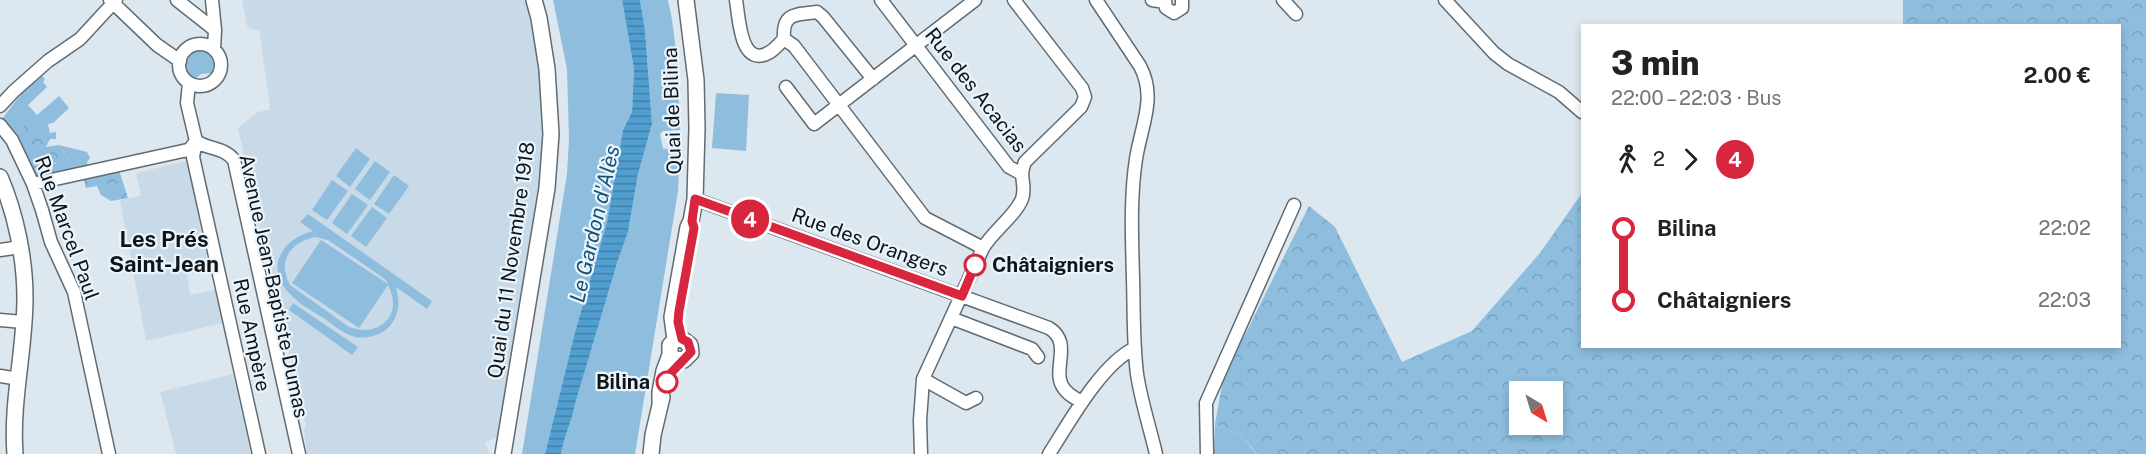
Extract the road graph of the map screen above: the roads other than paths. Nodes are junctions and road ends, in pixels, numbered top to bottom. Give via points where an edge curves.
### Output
1 (177, 0) edge
2 (212, 0) edge
3 (534, 0) edge
4 (686, 0) edge
5 (736, 0) edge
6 (881, 0) edge
7 (975, 0) edge
8 (1014, 0) edge
9 (1096, 0) edge
10 (1182, 0) edge
11 (1283, 0) edge
12 (1445, 0) edge
13 (113, 1) edge
14 (1161, 1) edge
15 (1296, 14) dead end
16 (215, 30) junction
17 (784, 39) junction
18 (916, 45) junction
19 (214, 50) junction
20 (180, 61) junction
21 (873, 79) junction
22 (189, 83) junction
23 (786, 87) dead end
24 (839, 105) junction
25 (0, 106) edge
26 (1581, 111) edge
27 (0, 125) edge
28 (196, 141) junction
29 (222, 150) junction
30 (1020, 173) junction
31 (0, 177) edge
32 (33, 184) junction
33 (695, 199) junction
34 (1294, 205) dead end
35 (20, 246) junction
36 (983, 248) junction
37 (0, 250) edge
38 (962, 296) junction
39 (951, 318) junction
40 (0, 320) edge
41 (22, 322) junction
42 (1135, 348) junction
43 (1038, 357) dead end
44 (0, 376) edge
45 (19, 379) junction
46 (923, 379) junction
47 (976, 398) dead end
48 (1082, 402) junction
49 (15, 454) edge
50 (109, 454) edge
51 (259, 454) edge
52 (290, 454) edge
53 (299, 454) edge
54 (503, 454) edge
55 (651, 454) edge
56 (921, 454) edge
57 (1049, 454) edge
58 (1156, 454) edge
59 (1207, 454) edge

1 - 16 street
2 - 16 street
3 - 54 main road, Quai du 11 Novembre 1918 via 547,69 547,188
4 - 33 main road, Quai de Bilina via 696,80
5 - 17 street via 748,52 770,52
6 - 18 street, Rue des Acacias
7 - 18 street
8 - 30 street via 1085,97 1081,107 1025,162
9 - 42 street via 1147,77 1149,95 1136,159 1132,216
10 - 14 street via 1182,8 1174,13
11 - 15 street
12 - 26 street via 1494,53 1559,92
13 - 20 street via 157,45
13 - 25 street via 80,39 48,61
16 - 19 street
17 - 21 street via 787,19 817,12
17 - 24 street via 794,46
18 - 21 street
18 - 30 street, Rue des Acacias via 1009,167
19 - 20 street via 206,45 192,46
19 - 22 street via 220,61 217,77 204,86
20 - 22 street via 180,71
21 - 24 street
22 - 28 street, Rue Ampère via 188,103
23 - 24 street via 814,124
24 - 36 street via 925,218
27 - 32 street, Rue Marcel Paul via 12,140
28 - 29 street
28 - 32 street via 189,150
28 - 51 street, Rue Ampère via 193,157
29 - 52 street, Avenue Jean-Baptiste Dumas
29 - 53 street, Avenue Jean-Baptiste Dumas via 234,160
30 - 36 street via 1023,197
31 - 35 main road
32 - 50 street, Rue Marcel Paul via 51,242 74,292
33 - 38 street, Rue des Orangers
33 - 55 main road, Quai de Bilina via 678,322 679,339 688,342 691,349 689,356 675,358
34 - 59 street via 1206,403
35 - 37 street
35 - 41 main road via 25,300
36 - 38 street
38 - 39 street
38 - 48 street, Rue des Orangers via 1056,333 1061,342 1062,384
39 - 43 street via 1032,349
39 - 46 street
40 - 41 street
41 - 45 main road
42 - 48 street via 1110,367
42 - 58 street
44 - 45 street
45 - 49 main road via 13,431
46 - 47 street via 966,403
46 - 56 street
48 - 57 street

